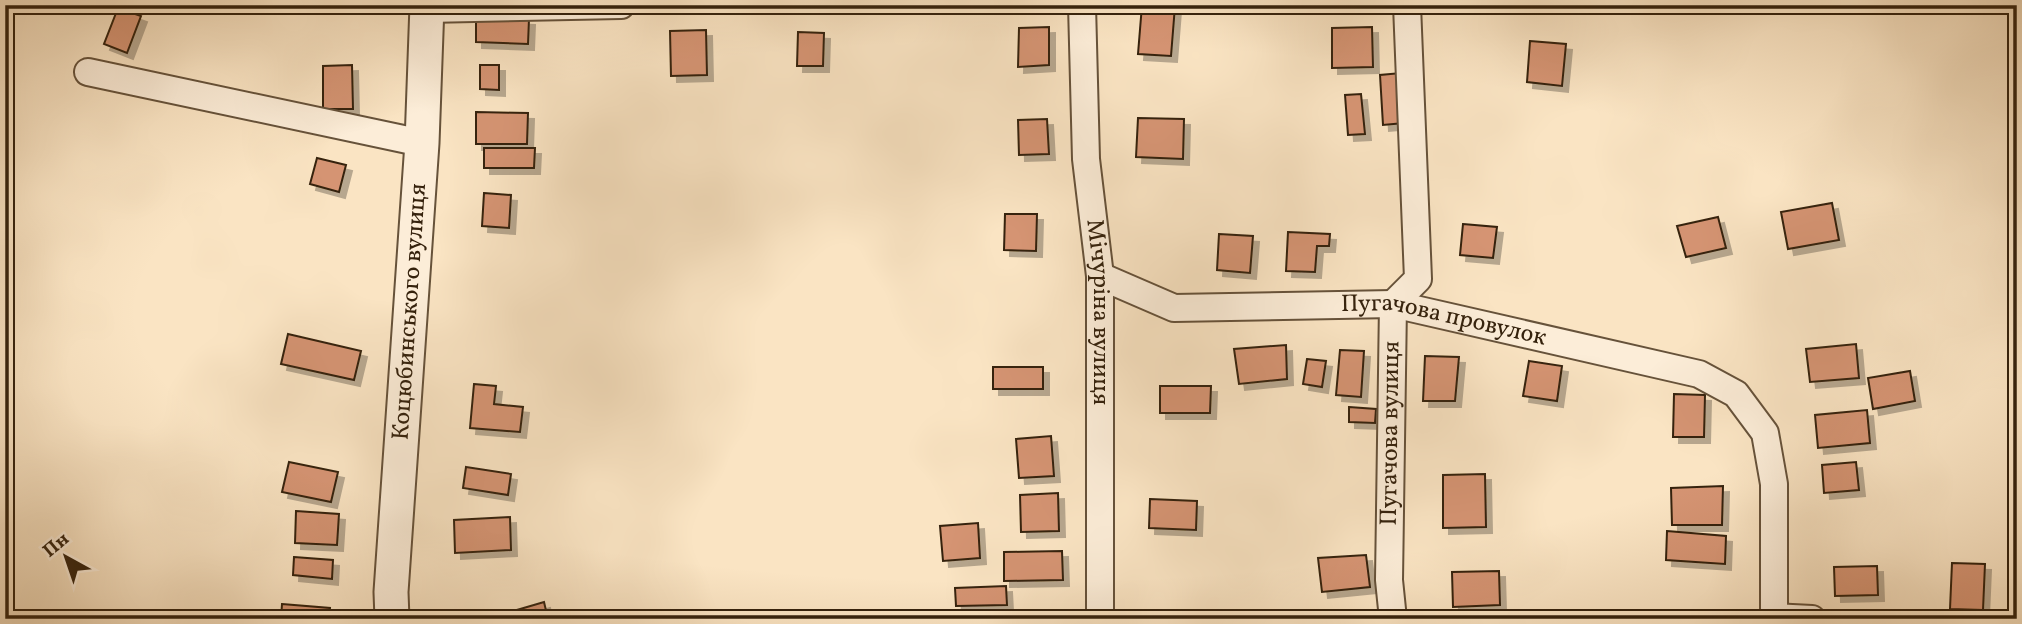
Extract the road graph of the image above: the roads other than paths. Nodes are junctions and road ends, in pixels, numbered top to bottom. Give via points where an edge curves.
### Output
1 (621, 5) edge
2 (1082, 5) edge
3 (1407, 5) edge
4 (427, 7) edge
5 (88, 72) dead end
6 (422, 143) junction
7 (1100, 276) junction
8 (1393, 304) junction
9 (1774, 618) edge
10 (391, 619) edge
11 (1100, 619) edge
12 (1393, 619) edge
13 (1812, 619) edge

1 - 4 street
2 - 7 street, Мічуріна вулиця via 1086,159
3 - 8 street via 1418,279
4 - 6 street, Коцюбинського вулиця
5 - 6 street
6 - 10 street, Коцюбинського вулиця
7 - 8 street, Пугачова провулок via 1174,308
7 - 11 street, Мічуріна вулиця
8 - 9 street, Пугачова провулок via 1699,374 1736,394 1765,433 1774,484
8 - 12 street, Пугачова вулиця via 1389,580
9 - 13 street

